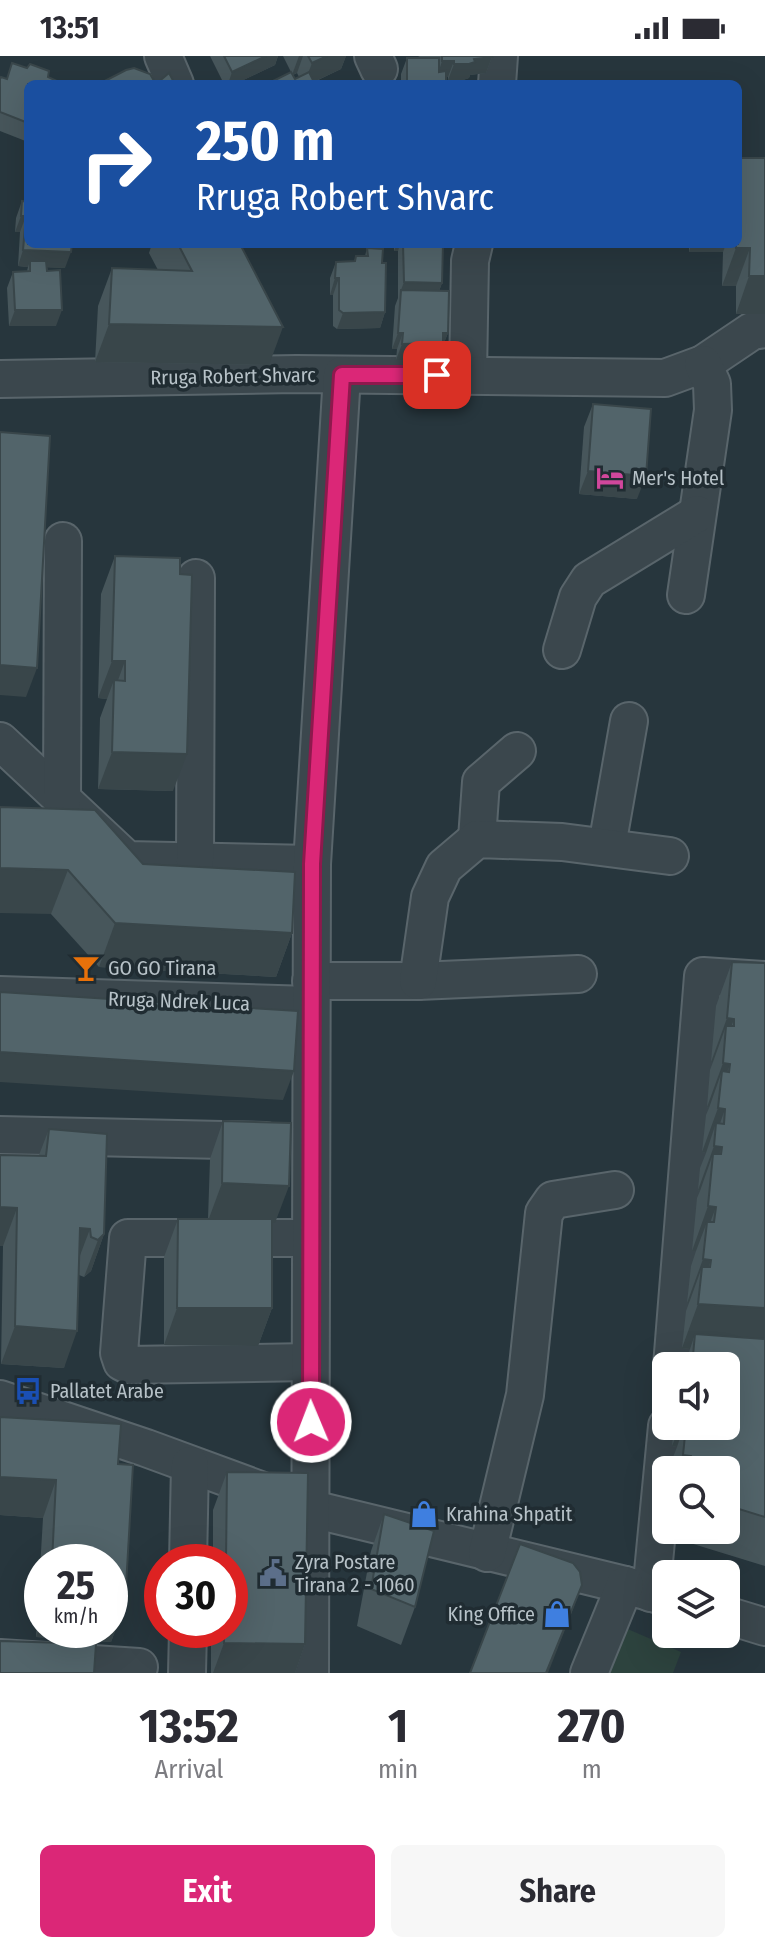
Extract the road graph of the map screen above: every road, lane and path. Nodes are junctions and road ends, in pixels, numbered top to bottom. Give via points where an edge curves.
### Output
1 (163, 56) edge
2 (499, 56) edge
3 (173, 80) edge
4 (497, 80) edge
5 (473, 248) edge
6 (765, 329) edge
7 (703, 364) junction
8 (468, 374) junction
9 (342, 375) junction
10 (0, 379) edge
11 (697, 514) junction
12 (63, 541) dead end
13 (196, 578) dead end
14 (686, 595) dead end
15 (562, 650) dead end
16 (629, 721) dead end
17 (0, 741) edge
18 (517, 751) dead end
19 (62, 802) junction
20 (477, 839) junction
21 (607, 846) junction
22 (670, 856) dead end
23 (195, 862) junction
24 (312, 864) junction
25 (578, 974) dead end
26 (765, 980) edge
27 (418, 981) junction
28 (310, 993) junction
29 (0, 995) edge
30 (0, 1135) edge
31 (310, 1142) junction
32 (615, 1190) dead end
33 (310, 1238) junction
34 (673, 1352) edge
35 (310, 1362) junction
36 (0, 1399) edge
37 (665, 1440) edge
38 (190, 1465) junction
39 (312, 1509) junction
40 (188, 1544) edge
41 (487, 1553) junction
42 (647, 1591) edge
43 (740, 1619) edge
44 (765, 1627) edge
45 (188, 1648) edge
46 (9, 1658) edge
47 (139, 1667) dead end
48 (187, 1673) edge
49 (310, 1673) edge
50 (589, 1673) edge

1 - 3 street
2 - 4 street
5 - 8 street
6 - 7 street, Rruga Robert Shvarc via 752,331
7 - 8 street, Rruga Robert Shvarc via 665,378
7 - 11 street via 712,384 713,410
8 - 9 street, Rruga Robert Shvarc
9 - 10 street, Rruga Robert Shvarc
9 - 24 street
11 - 14 street
11 - 15 street via 589,580 578,597
12 - 19 street
13 - 23 street
16 - 21 street
17 - 19 street
18 - 20 street via 481,782
19 - 23 street via 127,860
20 - 21 street
20 - 27 street via 444,867 430,897
21 - 22 street
23 - 24 street
24 - 28 street
25 - 27 street, Rruga Ndrek Luca
26 - 34 street via 703,976
27 - 28 street, Rruga Ndrek Luca
28 - 29 street, Rruga Ndrek Luca
28 - 31 street
30 - 31 street
31 - 33 street
32 - 41 street via 553,1200 544,1213 525,1395
33 - 35 street
33 - 35 street via 128,1238 119,1353 128,1365
35 - 39 street
36 - 38 street
37 - 42 street
38 - 39 street
38 - 40 street
39 - 41 street
39 - 49 street
41 - 42 street
42 - 50 street
43 - 44 street
45 - 48 street
46 - 47 street

